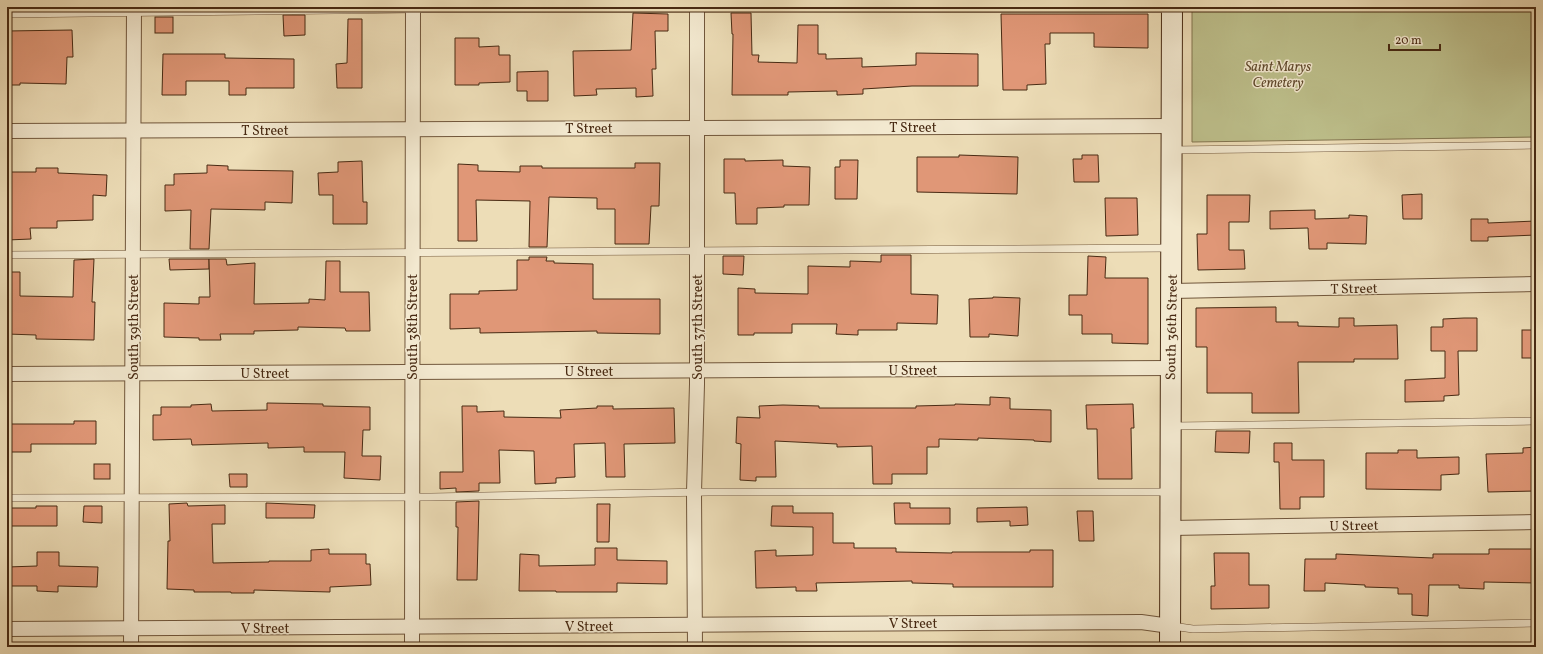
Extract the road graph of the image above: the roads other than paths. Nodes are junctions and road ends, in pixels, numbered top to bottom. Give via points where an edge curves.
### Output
1 (697, 7) edge
2 (413, 8) edge
3 (1172, 8) edge
4 (134, 10) edge
5 (7, 14) edge
6 (1171, 126) junction
7 (697, 128) junction
8 (413, 129) junction
9 (134, 131) junction
10 (7, 132) edge
11 (1536, 145) edge
12 (1172, 150) junction
13 (1172, 248) junction
14 (697, 250) junction
15 (413, 252) junction
16 (133, 254) junction
17 (7, 255) edge
18 (1536, 284) edge
19 (1172, 292) junction
20 (1170, 368) junction
21 (696, 371) junction
22 (412, 372) junction
23 (7, 374) edge
24 (132, 374) junction
25 (1536, 421) edge
26 (1171, 426) junction
27 (694, 492) junction
28 (1171, 492) junction
29 (412, 497) junction
30 (7, 498) edge
31 (132, 498) junction
32 (1536, 522) edge
33 (1171, 528) junction
34 (1536, 623) edge
35 (696, 625) junction
36 (1170, 626) junction
37 (412, 627) junction
38 (131, 628) junction
39 (7, 629) edge
40 (131, 647) edge
41 (412, 647) edge
42 (695, 647) edge
43 (1170, 647) edge

1 - 2 lane
1 - 3 lane
1 - 7 street, South 37th Street
2 - 4 lane
2 - 8 street, South 38th Street
3 - 6 main road, South 36th Street
4 - 5 lane
4 - 9 street, South 39th Street
6 - 7 street, T Street
6 - 12 main road, South 36th Street
7 - 8 street, T Street
7 - 14 street, South 37th Street
8 - 9 street, T Street
8 - 15 street, South 38th Street
9 - 10 street, T Street
9 - 16 street, South 39th Street
11 - 12 lane
12 - 13 main road, South 36th Street
13 - 14 lane
13 - 19 main road, South 36th Street
14 - 15 lane
14 - 21 street, South 37th Street
15 - 16 lane
15 - 22 street, South 38th Street
16 - 17 lane
16 - 24 street, South 39th Street
18 - 19 street, T Street
19 - 20 main road, South 36th Street
20 - 21 street, U Street
20 - 26 main road, South 36th Street
21 - 22 street, U Street
21 - 27 street, South 37th Street
22 - 24 street, U Street
22 - 29 street, South 38th Street
23 - 24 street, U Street
24 - 31 street, South 39th Street
25 - 26 lane
26 - 28 main road, South 36th Street
27 - 28 lane
27 - 29 lane
27 - 35 street, South 37th Street
28 - 33 main road, South 36th Street
29 - 31 lane
29 - 37 street, South 38th Street
30 - 31 lane
31 - 38 street, South 39th Street
32 - 33 street, U Street
33 - 36 main road, South 36th Street
34 - 36 lane via 1193,630
35 - 36 street, V Street via 1141,622
35 - 37 street, V Street
35 - 42 street, South 37th Street
36 - 43 main road, South 36th Street
37 - 38 street, V Street
37 - 41 street, South 38th Street
38 - 39 street, V Street
38 - 40 street, South 39th Street

